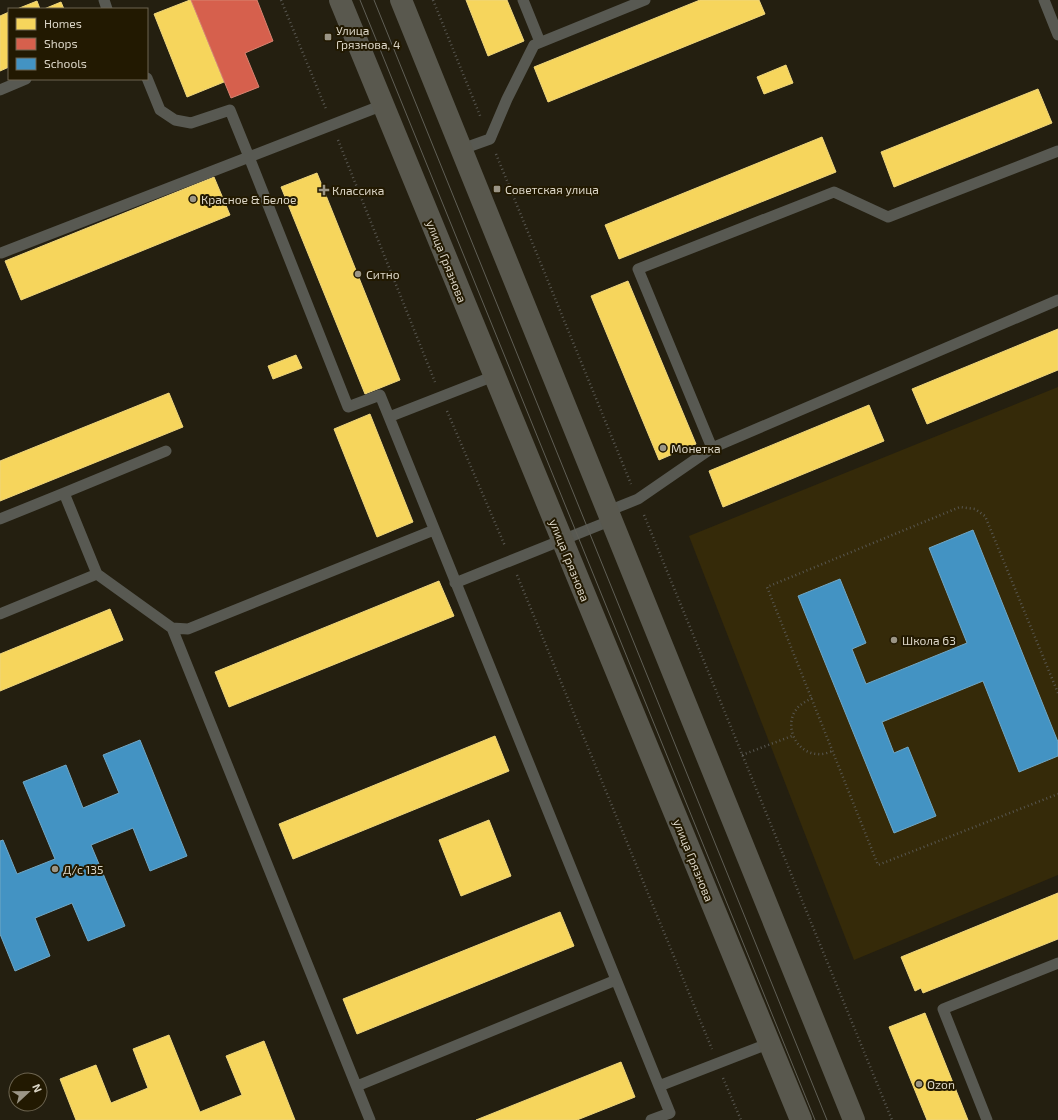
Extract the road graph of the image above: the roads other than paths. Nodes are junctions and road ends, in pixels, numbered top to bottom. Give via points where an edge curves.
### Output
1 (340, 0) edge
2 (401, 0) edge
3 (523, 0) edge
4 (645, 0) edge
5 (1044, 0) edge
6 (1058, 35) edge
7 (540, 42) junction
8 (24, 80) edge
9 (148, 80) edge
10 (0, 90) edge
11 (383, 105) junction
12 (462, 149) junction
13 (1058, 151) edge
14 (249, 157) junction
15 (0, 253) edge
16 (1058, 300) edge
17 (494, 376) junction
18 (389, 417) junction
19 (712, 448) junction
20 (166, 451) dead end
21 (64, 493) junction
22 (610, 516) junction
23 (0, 519) edge
24 (434, 530) junction
25 (562, 540) junction
26 (97, 574) junction
27 (456, 583) junction
28 (0, 614) edge
29 (172, 628) junction
30 (1058, 963) edge
31 (616, 980) junction
32 (770, 1042) junction
33 (357, 1086) junction
34 (659, 1086) junction
35 (370, 1120) edge
36 (651, 1120) edge
37 (801, 1120) edge
38 (854, 1120) edge
39 (987, 1120) edge

1 - 11 main road, улица Грязнова
2 - 12 main road
3 - 7 lane
4 - 7 lane
5 - 6 lane
7 - 12 lane via 534,45 490,139
8 - 10 lane
9 - 14 lane via 160,110 175,120 191,123 230,110
11 - 14 lane
11 - 17 main road, улица Грязнова
12 - 22 main road
13 - 19 lane via 888,217 834,192 638,269
14 - 15 lane
14 - 18 lane via 348,407 380,395
16 - 19 lane
17 - 18 lane
17 - 25 main road, улица Грязнова
18 - 24 lane
19 - 22 lane
20 - 21 lane
21 - 23 lane
21 - 26 lane
22 - 25 lane
22 - 38 main road
24 - 27 lane
24 - 29 lane via 188,629
25 - 27 lane
25 - 32 main road, улица Грязнова
26 - 28 lane
26 - 29 lane
27 - 31 lane
29 - 33 lane
30 - 39 lane via 943,1010
31 - 33 lane
31 - 34 lane
32 - 34 lane
32 - 37 main road, улица Грязнова
33 - 35 lane
34 - 36 lane via 670,1112

